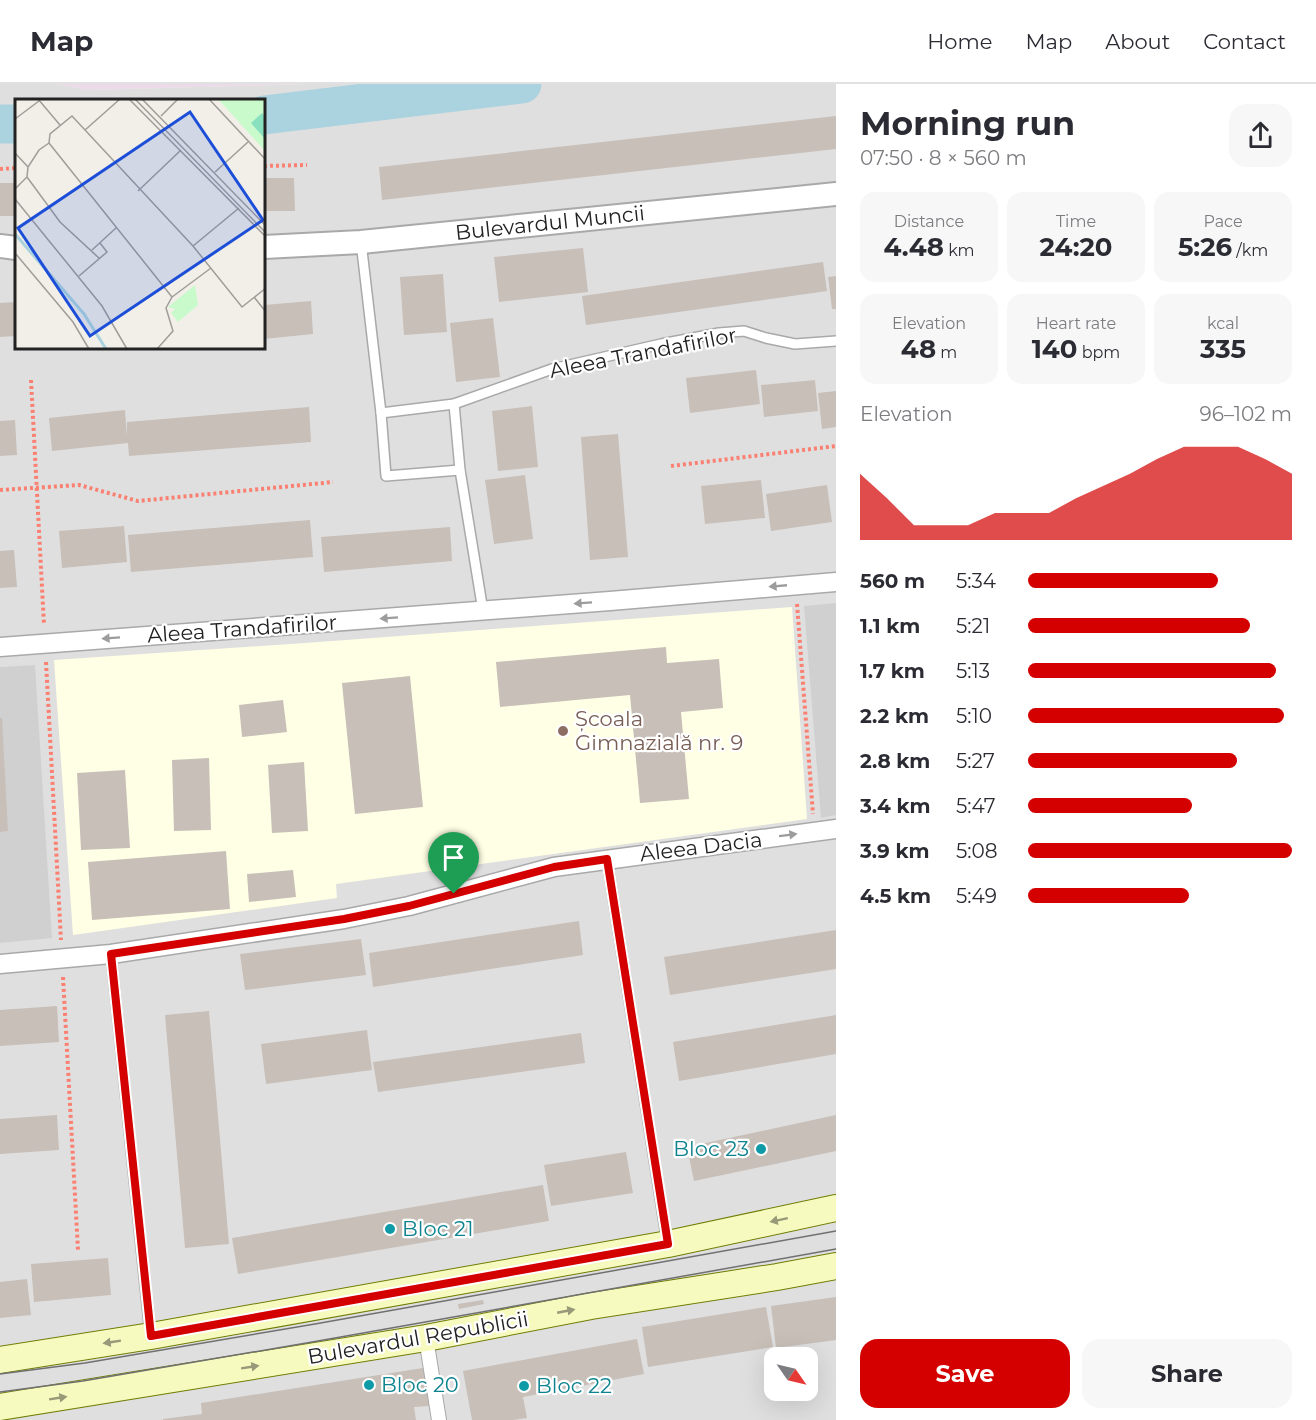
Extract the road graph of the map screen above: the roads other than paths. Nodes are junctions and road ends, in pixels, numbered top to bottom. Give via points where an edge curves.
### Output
1 (836, 194) edge
2 (361, 242) junction
3 (0, 246) edge
4 (266, 247) edge
5 (15, 248) edge
6 (836, 341) edge
7 (454, 405) junction
8 (381, 413) junction
9 (460, 470) junction
10 (836, 582) edge
11 (483, 611) junction
12 (0, 647) edge
13 (836, 829) edge
14 (607, 859) junction
15 (111, 954) junction
16 (0, 964) edge
17 (836, 1208) edge
18 (668, 1244) junction
19 (836, 1266) edge
20 (151, 1336) junction
21 (426, 1338) junction
22 (0, 1360) edge
23 (0, 1407) edge
24 (439, 1420) edge

1 - 2 street, Bulevardul Muncii
2 - 4 street, Bulevardul Muncii
2 - 8 lane
3 - 5 street
6 - 7 lane, Aleea Trandafirilor via 795,344 744,331 719,333 552,369
7 - 8 lane, Aleea Trandafirilor
7 - 9 lane
8 - 9 lane via 386,476
9 - 11 lane
10 -> 11 street, Aleea Trandafirilor
11 -> 12 street, Aleea Trandafirilor
14 -> 13 street, Aleea Dacia
14 - 15 street, Aleea Dacia via 554,867 409,906 344,919
14 - 18 lane
15 - 16 street, Aleea Dacia
15 - 20 lane
17 -> 18 main road
18 - 20 main road
21 -> 19 main road, Bulevardul Republicii
20 -> 22 main road
23 -> 21 main road, Bulevardul Republicii
21 - 24 street

